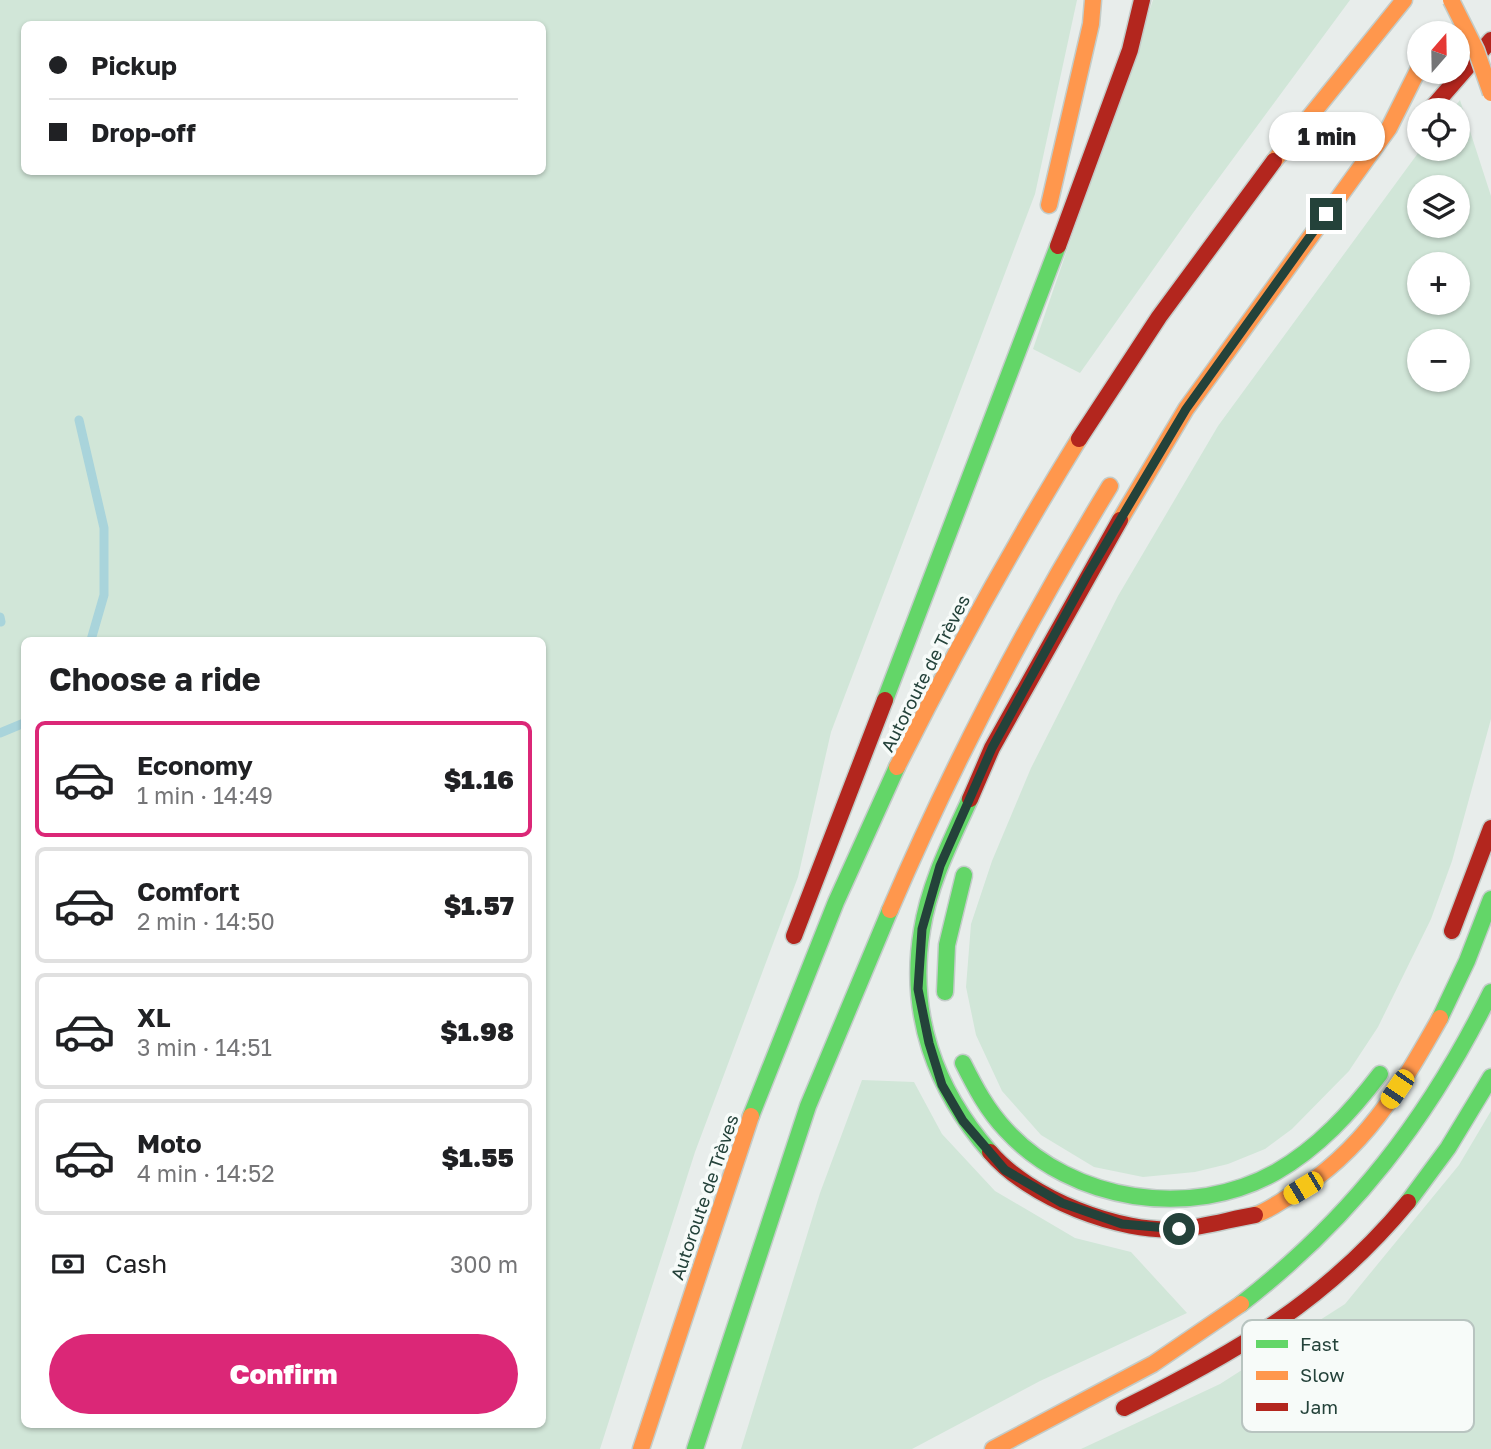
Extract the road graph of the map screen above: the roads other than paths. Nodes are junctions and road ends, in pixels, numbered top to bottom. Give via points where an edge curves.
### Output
1 (1093, 0) edge
2 (1142, 0) edge
3 (1404, 0) edge
4 (1451, 0) edge
5 (1473, 0) edge
6 (1454, 21) edge
7 (1491, 40) edge
8 (1407, 73) edge
9 (1411, 84) edge
10 (1491, 93) edge
11 (1440, 98) edge
12 (1383, 100) dead end
13 (1045, 220) dead end
14 (1016, 310) dead end
15 (999, 406) junction
16 (1122, 467) dead end
17 (1110, 573) dead end
18 (1096, 597) dead end
19 (1491, 828) edge
20 (967, 864) dead end
21 (1491, 899) edge
22 (1446, 947) dead end
23 (787, 956) dead end
24 (1491, 992) edge
25 (949, 1012) dead end
26 (958, 1051) dead end
27 (1393, 1055) dead end
28 (1491, 1077) edge
29 (1283, 1320) edge
30 (1242, 1347) edge
31 (1111, 1414) dead end
32 (641, 1449) edge
33 (695, 1449) edge
34 (993, 1449) edge

1 - 13 highway
2 - 15 highway via 1130,50
3 - 32 highway, Autoroute de Trèves via 1324,94 1227,221 1120,375 1022,530 933,695 837,900 737,1156
4 - 10 highway, bridge
5 - 6 highway
7 - 11 highway
8 - 12 highway
9 - 21 highway via 1389,128 1186,409 992,748 940,866 922,929 918,989 929,1043 942,1085 963,1121 1005,1170 1062,1203 1122,1224 1179,1229 1259,1214 1325,1174 1366,1135 1435,1025
14 - 15 highway via 999,362
15 - 23 highway
16 - 33 highway via 979,715 892,906 808,1106
17 - 18 highway
19 - 22 highway
20 - 25 highway via 947,945 944,985
24 - 34 highway via 1446,1078 1412,1130 1372,1180 1304,1250 1256,1293 1153,1364 1036,1422
26 - 27 highway via 985,1105 1026,1150 1087,1186 1143,1198 1195,1198 1231,1191 1264,1177 1303,1154 1348,1115
28 - 29 highway via 1446,1157 1329,1284
30 - 31 highway

